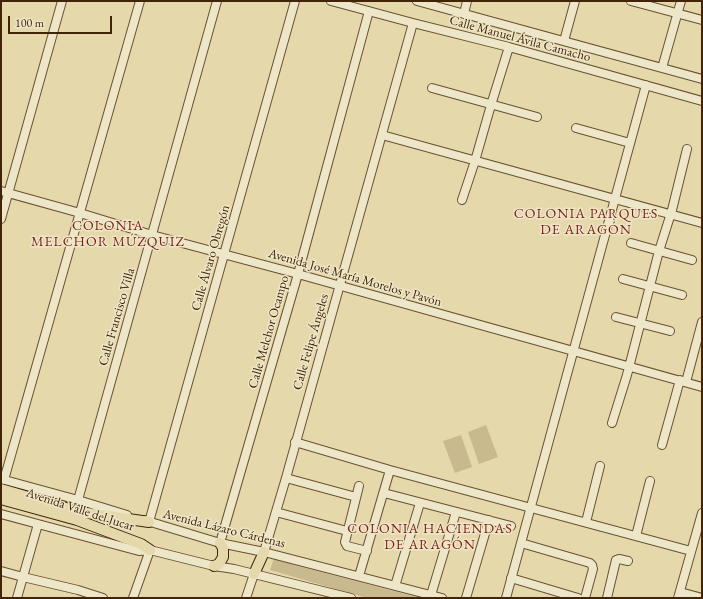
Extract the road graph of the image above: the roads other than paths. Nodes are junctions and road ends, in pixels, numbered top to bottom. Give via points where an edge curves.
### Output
1 (62, 1) edge
2 (140, 1) edge
3 (217, 1) edge
4 (295, 1) edge
5 (331, 1) edge
6 (417, 1) edge
7 (467, 1) edge
8 (575, 1) edge
9 (631, 1) edge
10 (681, 1) edge
11 (360, 5) edge
12 (370, 12) junction
13 (678, 13) junction
14 (464, 14) junction
15 (702, 20) edge
16 (413, 24) junction
17 (564, 41) junction
18 (509, 48) junction
19 (662, 68) junction
20 (702, 79) edge
21 (646, 85) junction
22 (432, 88) dead end
23 (702, 101) edge
24 (491, 105) junction
25 (537, 117) dead end
26 (576, 128) dead end
27 (382, 135) junction
28 (630, 143) junction
29 (687, 149) dead end
30 (475, 161) junction
31 (5, 192) edge
32 (615, 199) junction
33 (462, 200) dead end
34 (80, 213) junction
35 (670, 215) junction
36 (1, 219) edge
37 (702, 224) edge
38 (152, 235) junction
39 (631, 243) dead end
40 (659, 251) junction
41 (224, 254) junction
42 (692, 260) dead end
43 (298, 274) junction
44 (622, 279) dead end
45 (339, 286) junction
46 (650, 286) junction
47 (682, 295) dead end
48 (616, 317) dead end
49 (702, 322) edge
50 (640, 323) junction
51 (670, 331) dead end
52 (573, 351) junction
53 (629, 366) junction
54 (683, 381) junction
55 (702, 387) edge
56 (612, 423) dead end
57 (295, 442) junction
58 (662, 445) dead end
59 (600, 466) dead end
60 (390, 470) junction
61 (286, 478) junction
62 (650, 481) dead end
63 (2, 483) edge
64 (359, 486) dead end
65 (384, 493) junction
66 (356, 497) junction
67 (1, 499) edge
68 (78, 500) junction
69 (420, 503) junction
70 (530, 508) junction
71 (276, 512) junction
72 (456, 512) junction
73 (702, 513) edge
74 (1, 514) edge
75 (78, 516) junction
76 (489, 520) junction
77 (149, 522) junction
78 (586, 522) junction
79 (38, 524) junction
80 (511, 526) dead end
81 (700, 530) edge
82 (347, 531) junction
83 (636, 536) junction
84 (220, 543) junction
85 (521, 543) junction
86 (150, 550) junction
87 (367, 551) junction
88 (691, 551) junction
89 (264, 552) junction
90 (628, 561) dead end
91 (214, 566) junction
92 (1, 571) edge
93 (254, 574) junction
94 (359, 576) junction
95 (23, 577) junction
96 (511, 578) junction
97 (396, 586) junction
98 (77, 594) edge
99 (431, 595) junction
100 (679, 595) edge
101 (17, 598) edge
102 (103, 598) edge
103 (134, 598) edge
104 (246, 598) edge
105 (351, 598) edge
106 (442, 598) edge
107 (466, 598) edge
108 (506, 598) edge
109 (578, 598) edge
110 (586, 598) edge
111 (607, 598) edge
112 (702, 598) edge

1 - 31 street
2 - 34 street
3 - 38 street, Calle Francisco Villa
4 - 41 street, Calle Álvaro Obregón
5 - 11 street, Calle Manuel Ávila Camacho
6 - 14 street, Calle Manuel Ávila Camacho
7 - 14 street
8 - 17 street
9 - 13 street
10 - 13 street
11 - 12 street, Calle Manuel Ávila Camacho
12 - 16 street, Calle Manuel Ávila Camacho
12 - 43 street, Calle Melchor Ocampo
13 - 15 street
13 - 19 street
14 - 17 street, Calle Manuel Ávila Camacho
16 - 18 street, Calle Manuel Ávila Camacho
16 - 27 street, Calle Felipe Ángeles
17 - 19 street, Calle Manuel Ávila Camacho
18 - 21 street, Calle Manuel Ávila Camacho
18 - 24 street
19 - 20 street, Calle Manuel Ávila Camacho
21 - 23 street, Calle Manuel Ávila Camacho
21 - 28 street
22 - 24 street
24 - 25 street
24 - 30 street
26 - 28 street
27 - 30 street
27 - 45 street, Calle Felipe Ángeles
28 - 32 street
29 - 35 street
30 - 32 street
30 - 33 street
31 - 34 street, Avenida José María Morelos y Pavón
31 - 36 street
32 - 35 street
32 - 52 street
34 - 38 street, Avenida José María Morelos y Pavón
34 - 63 street
35 - 37 street
35 - 40 street
38 - 41 street, Avenida José María Morelos y Pavón
38 - 68 street, Calle Francisco Villa
39 - 40 street
40 - 42 street
40 - 46 street
41 - 43 street, Avenida José María Morelos y Pavón
41 - 77 street, Calle Álvaro Obregón
43 - 45 street, Avenida José María Morelos y Pavón
43 - 84 street, Calle Melchor Ocampo
44 - 46 street
45 - 52 street, Avenida José María Morelos y Pavón
45 - 57 street, Calle Felipe Ángeles
46 - 47 street
46 - 50 street
48 - 50 street
49 - 54 street
50 - 51 street
50 - 53 street
52 - 53 street, Avenida José María Morelos y Pavón
52 - 70 street
53 - 54 street, Avenida José María Morelos y Pavón
53 - 56 street
54 - 55 street, Avenida José María Morelos y Pavón
54 - 58 street
57 - 60 street
57 - 61 street, Calle Felipe Ángeles
59 - 78 street
60 - 65 street
60 - 70 street
61 - 66 street
61 - 71 street, Calle Felipe Ángeles
62 - 83 street
63 - 68 street, Avenida Lázaro Cárdenas
63 - 75 main road, Avenida Valle del Jucar
64 - 66 street
65 - 69 street
65 - 87 street
66 - 82 street
67 - 75 main road, Avenida Valle del Jucar
68 - 77 street, Avenida Lázaro Cárdenas
69 - 72 street
69 - 97 street
70 - 78 street
70 - 85 street
71 - 82 street
71 - 89 street, Calle Felipe Ángeles
72 - 76 street
72 - 99 street
73 - 81 street
74 - 79 street
75 - 77 main road, Avenida Valle del Jucar
75 - 86 main road, Avenida Valle del Jucar
76 - 80 street
76 - 107 street
77 - 84 street, Avenida Lázaro Cárdenas
78 - 83 street
79 - 86 street via 139,551
79 - 95 street
81 - 88 street
82 - 87 street via 346,545
83 - 88 street
84 - 89 street, Avenida Lázaro Cárdenas
84 - 91 main road via 223,557 219,564
85 - 96 street
85 - 110 street via 592,564
86 - 91 street
86 - 103 street
87 - 94 street
88 - 100 street
89 - 93 main road
89 - 94 street, Avenida Lázaro Cárdenas
90 - 111 street via 616,560
91 - 93 street
92 - 95 street
93 - 104 street
93 - 105 street
94 - 97 street, Avenida Lázaro Cárdenas
95 - 98 street
95 - 101 street
96 - 108 street
96 - 109 street
97 - 99 street, Avenida Lázaro Cárdenas
98 - 102 street
99 - 106 street, Avenida Lázaro Cárdenas
100 - 112 street

